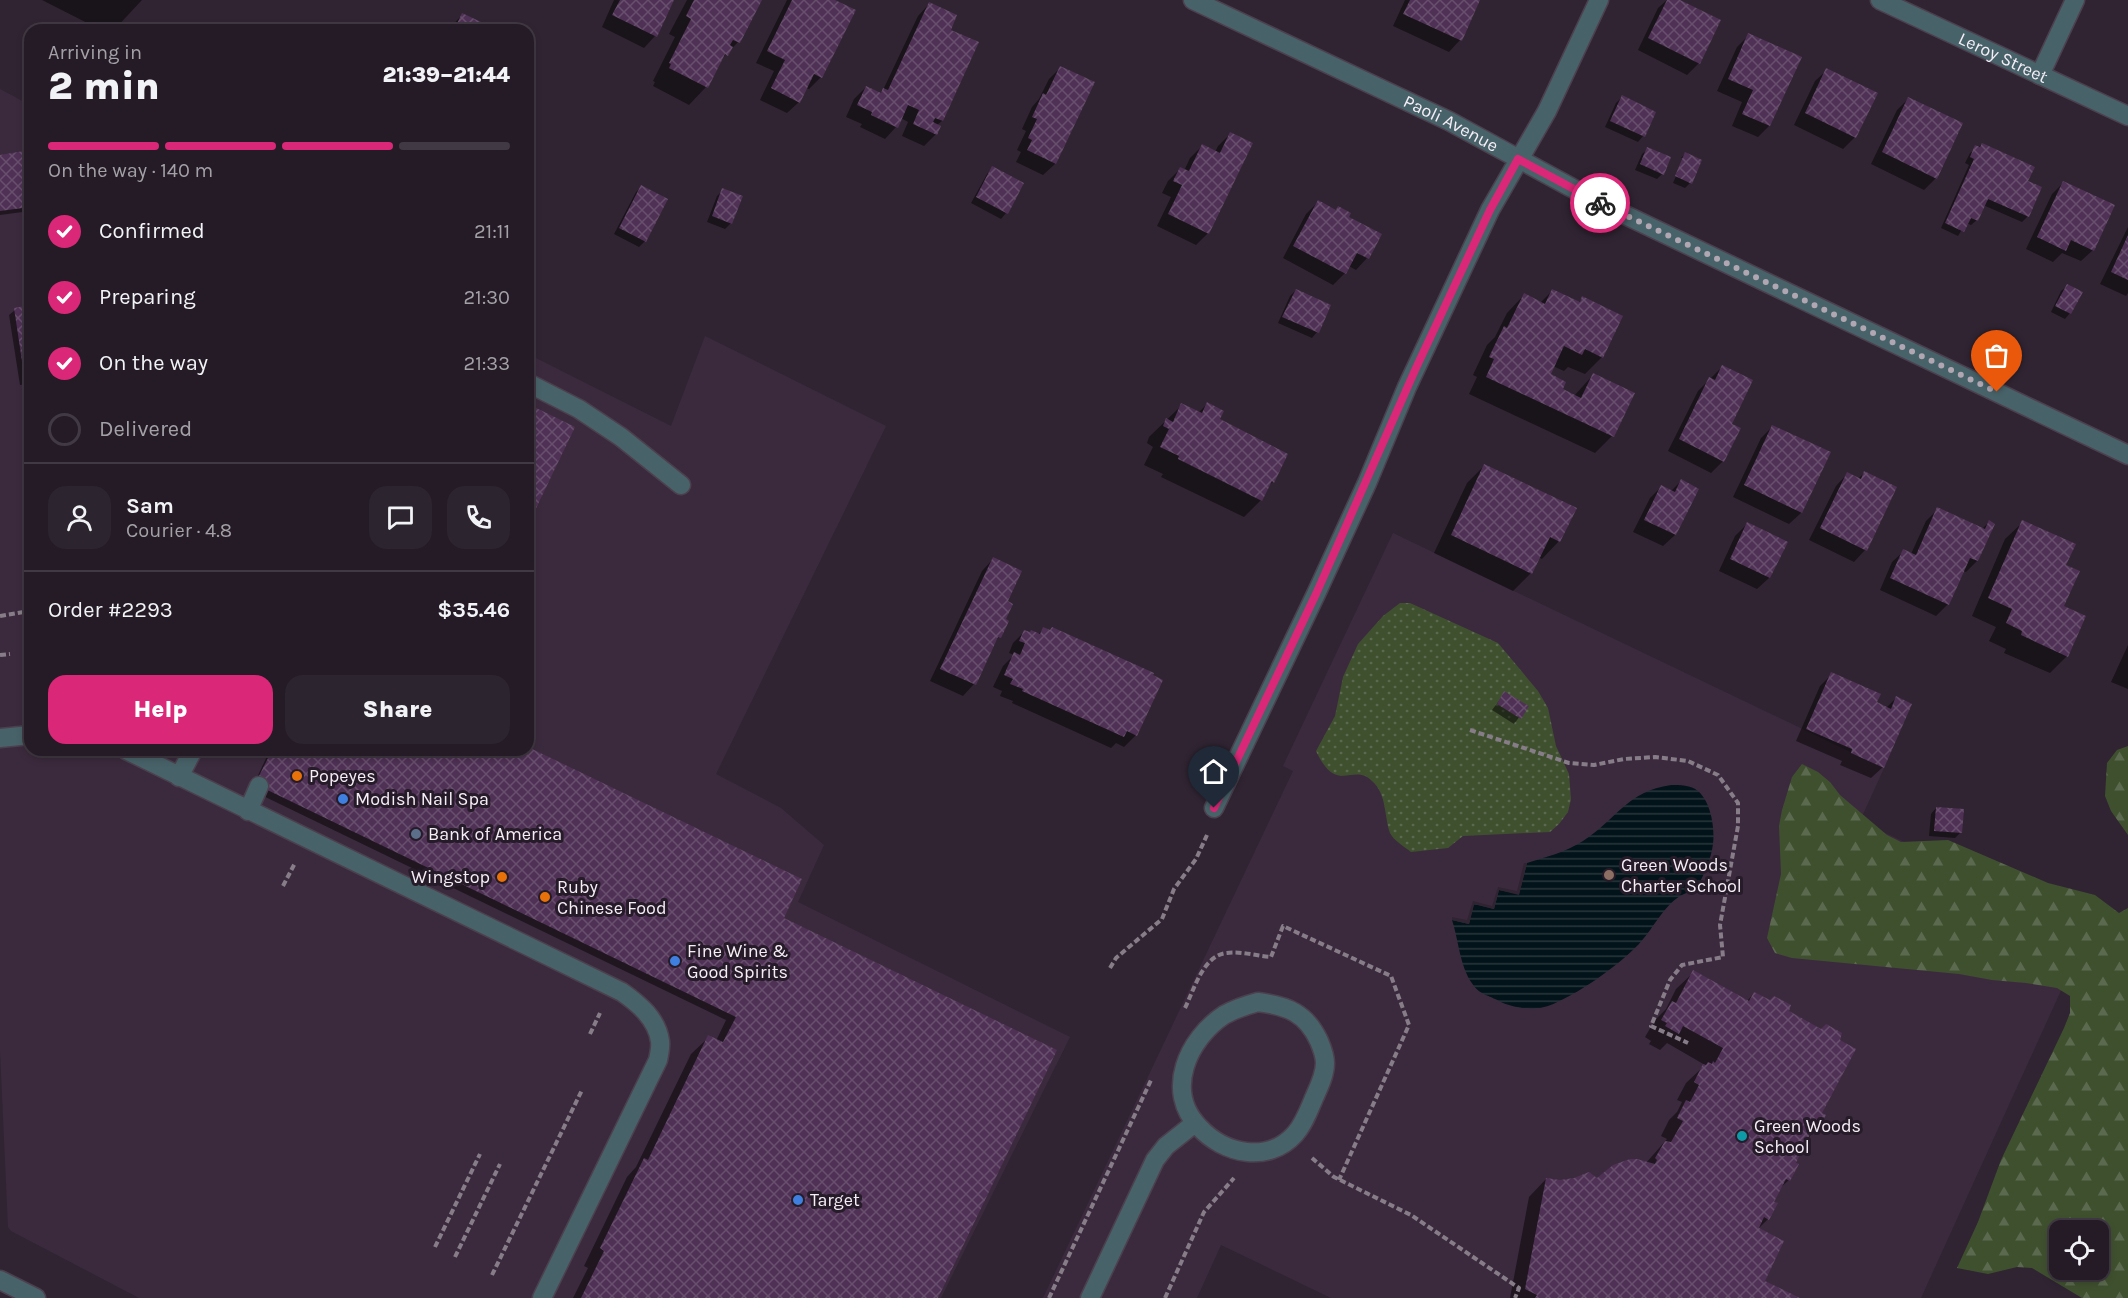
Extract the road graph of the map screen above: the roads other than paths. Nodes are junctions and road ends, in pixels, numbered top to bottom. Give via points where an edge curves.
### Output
1 (1193, 0) edge
2 (1599, 0) edge
3 (1880, 0) edge
4 (2075, 0) edge
5 (2040, 75) junction
6 (2128, 116) edge
7 (1518, 159) junction
8 (534, 386) edge
9 (2128, 455) edge
10 (681, 484) dead end
11 (24, 736) edge
12 (0, 738) edge
13 (138, 756) edge
14 (190, 756) edge
15 (179, 777) junction
16 (259, 786) dead end
17 (1214, 808) road end
18 (248, 811) junction
19 (1195, 1123) junction
20 (0, 1280) edge
21 (36, 1298) edge
22 (542, 1298) edge
23 (1090, 1298) edge

1 - 7 street, Paoli Avenue via 1449,121
2 - 7 street via 1547,111
3 - 5 street, Leroy Street
4 - 5 street
5 - 6 street, Leroy Street
7 - 9 street, Paoli Avenue via 1598,202
7 - 17 street via 1480,231 1316,594
8 - 10 street via 579,409
11 - 12 street
13 - 15 street
14 - 15 street
15 - 18 street
16 - 18 street
18 - 22 street via 622,992 653,1022 660,1041 658,1060
19 - 19 street via 1212,1139 1237,1151 1254,1153 1286,1142 1305,1119 1323,1078 1326,1062 1313,1029 1299,1014 1280,1005 1258,1002 1225,1015 1209,1027 1183,1069 1185,1106
19 - 23 street via 1155,1160
20 - 21 street

